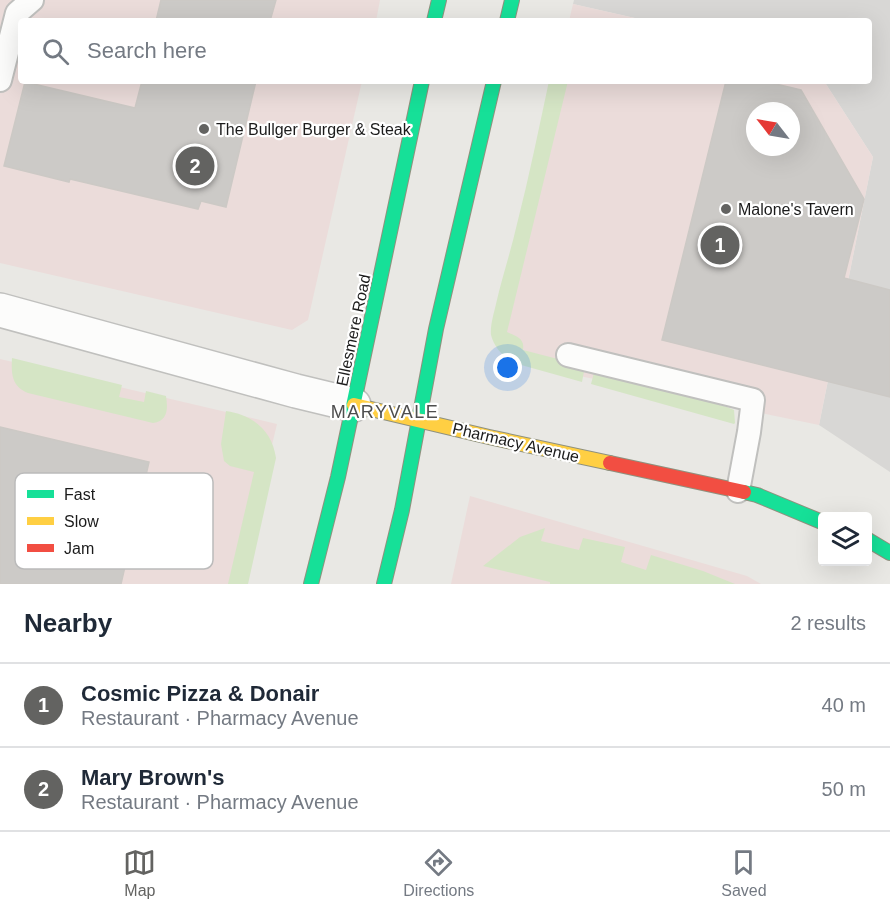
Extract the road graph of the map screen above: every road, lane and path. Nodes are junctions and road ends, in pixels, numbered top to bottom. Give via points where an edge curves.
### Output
1 (32, 0) edge
2 (439, 0) edge
3 (512, 0) edge
4 (435, 18) edge
5 (508, 18) edge
6 (0, 80) edge
7 (421, 84) edge
8 (493, 84) edge
9 (0, 310) edge
10 (568, 355) dead end
11 (354, 405) junction
12 (418, 420) junction
13 (738, 491) junction
14 (818, 520) edge
15 (872, 543) edge
16 (890, 553) edge
17 (311, 584) edge
18 (384, 584) edge

1 - 6 lane via 17,13
2 - 4 main road
3 - 5 main road
7 - 11 main road, Ellesmere Road
8 - 12 main road
9 - 11 street, Pharmacy Avenue
10 - 13 lane via 753,400
11 - 12 main road, Pharmacy Avenue
11 - 17 main road, Ellesmere Road
12 - 13 main road, Pharmacy Avenue
12 - 18 main road
13 - 14 main road, Pharmacy Avenue
15 - 16 main road

